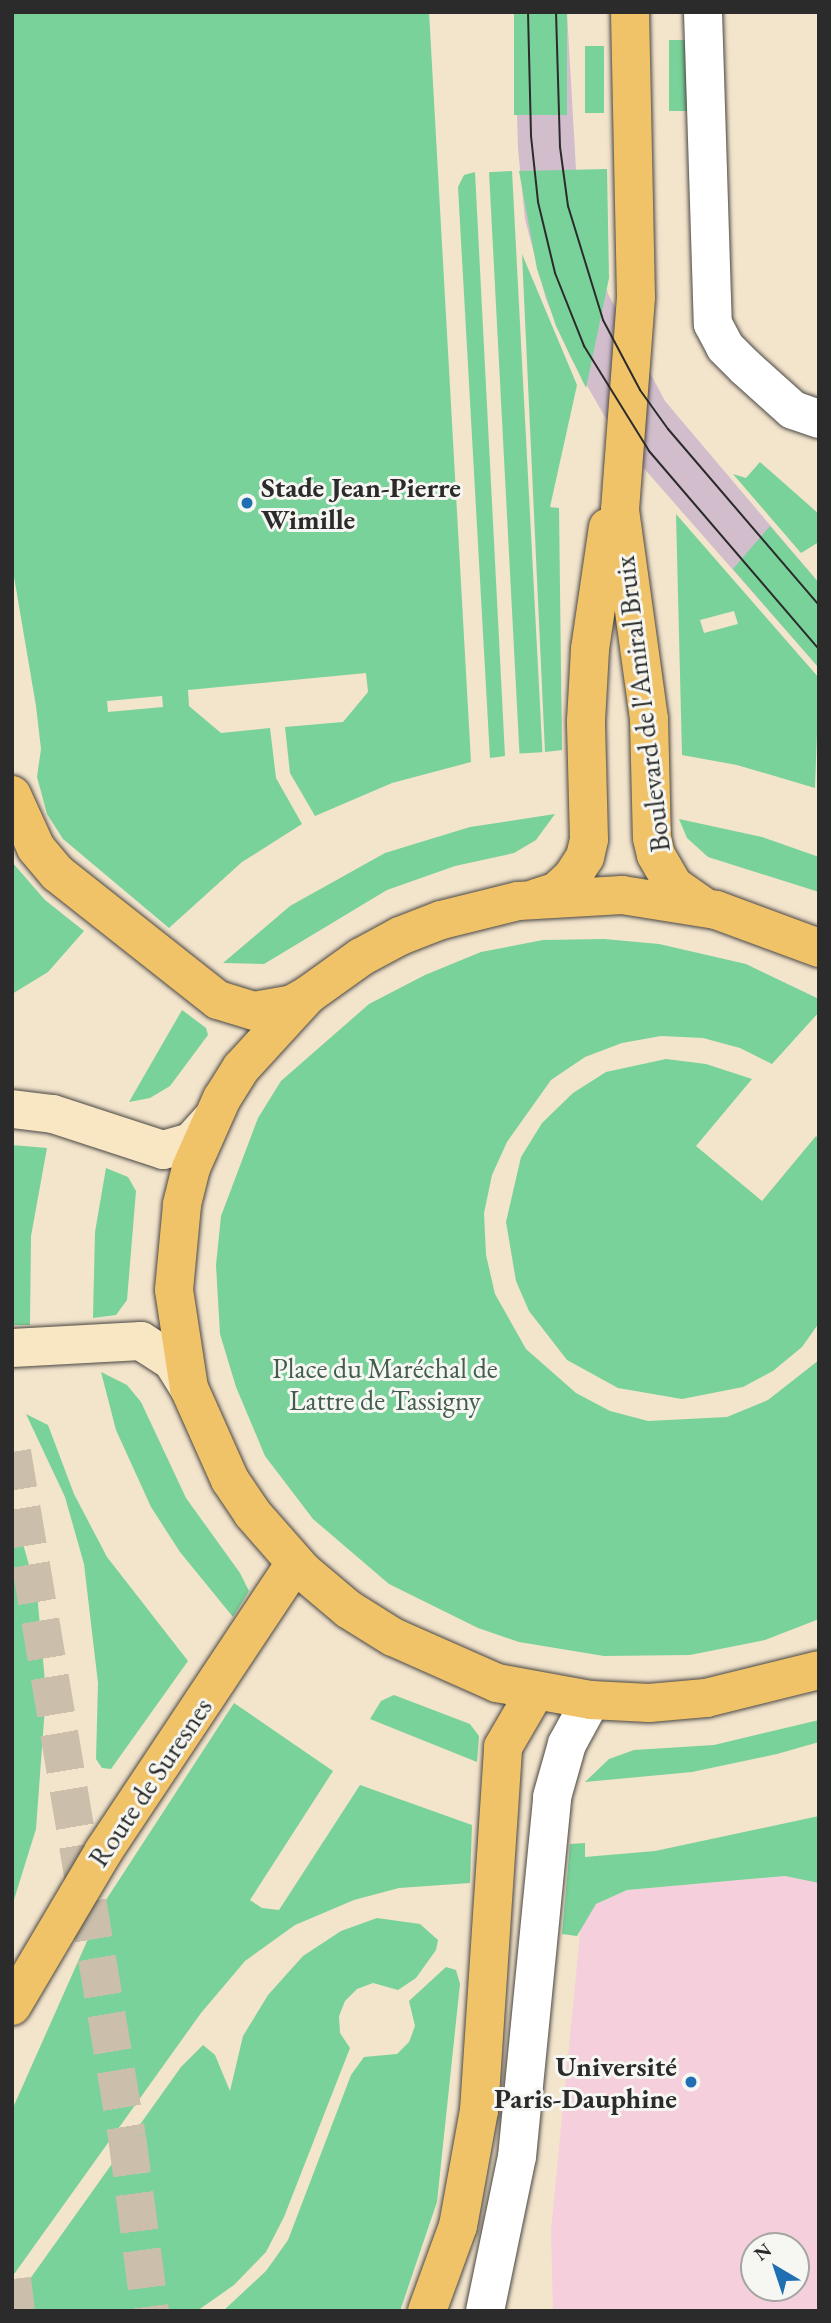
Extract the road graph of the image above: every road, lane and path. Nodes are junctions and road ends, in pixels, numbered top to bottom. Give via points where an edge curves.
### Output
1 (629, 12) edge
2 (703, 12) edge
3 (819, 419) edge
4 (623, 442) junction
5 (12, 795) edge
6 (534, 898) junction
7 (703, 906) junction
8 (819, 948) edge
9 (308, 995) junction
10 (12, 1109) edge
11 (212, 1119) junction
12 (12, 1348) edge
13 (189, 1388) junction
14 (295, 1563) junction
15 (819, 1670) edge
16 (534, 1692) junction
17 (591, 1700) junction
18 (12, 2006) edge
19 (427, 2311) edge
20 (485, 2311) edge

1 - 4 main road, Boulevard de l'Amiral Bruix via 636,297
2 - 3 street via 713,324 725,347 745,367 793,410
4 - 6 main road, Boulevard de l'Amiral Bruix via 590,649 586,721 589,839 585,857 572,877 557,891
4 - 7 main road, Boulevard de l'Amiral Bruix via 620,510 649,719 652,838 673,885
5 - 9 main road via 36,848 57,873 211,995 254,1010 292,1004
6 - 7 main road via 622,895
6 - 9 main road via 472,911 400,936 360,957
7 - 8 main road via 761,923
9 - 11 main road via 241,1068
10 - 11 main road via 53,1114 163,1150 191,1142
11 - 13 main road via 191,1168 176,1247 176,1318
12 - 13 main road via 141,1341 172,1361
13 - 14 main road via 230,1480
14 - 16 main road via 348,1609 393,1637 462,1671
14 - 18 main road, Route de Suresnes via 241,1651 103,1852
15 - 17 main road via 706,1698 649,1703
16 - 17 main road
16 - 19 main road via 503,1747 480,2111 458,2226
17 - 20 street via 567,1744 552,1797 517,2157

